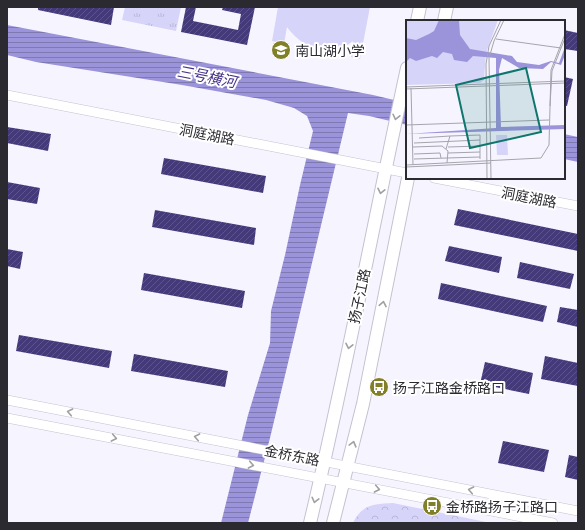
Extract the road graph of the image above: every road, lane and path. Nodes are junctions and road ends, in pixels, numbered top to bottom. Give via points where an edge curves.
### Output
1 (420, 7) edge
2 (447, 7) edge
3 (417, 20) edge
4 (444, 20) edge
5 (406, 73) edge
6 (7, 96) edge
7 (385, 168) junction
8 (406, 173) edge
9 (408, 179) edge
10 (439, 179) edge
11 (578, 206) edge
12 (7, 400) edge
13 (7, 418) edge
14 (325, 462) junction
15 (347, 466) junction
16 (321, 479) junction
17 (343, 483) junction
18 (578, 511) edge
19 (310, 523) edge
20 (333, 523) edge
21 (553, 523) edge

1 - 3 main road
2 - 4 main road
5 -> 7 main road, 扬子江路
6 - 7 street, 洞庭湖路
7 - 8 street, 洞庭湖路
7 -> 14 main road, 扬子江路
15 -> 9 main road, 扬子江路 via 363,404
10 - 11 street, 洞庭湖路
14 -> 12 street, 金桥东路
13 -> 16 street, 金桥东路
14 - 15 street, 金桥东路
14 - 16 main road, 扬子江路
15 - 17 main road, 扬子江路
18 -> 15 street, 金桥东路
16 - 17 street, 金桥东路
16 -> 19 main road, 扬子江路
17 - 20 main road, 扬子江路
17 -> 21 street, 金桥东路

